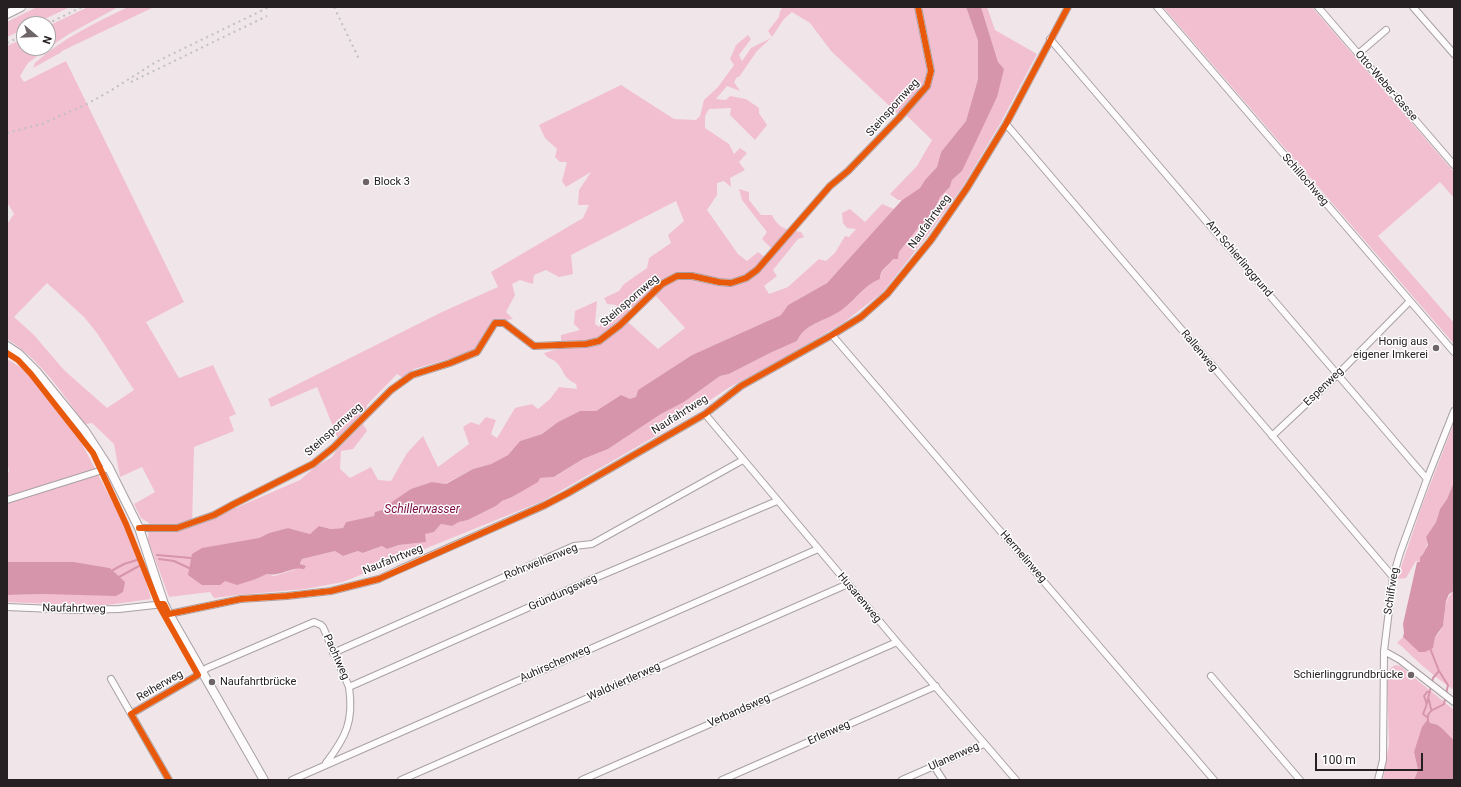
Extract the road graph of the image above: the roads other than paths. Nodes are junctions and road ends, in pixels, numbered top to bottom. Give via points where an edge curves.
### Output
1 (21, 7) edge
2 (918, 7) edge
3 (1068, 7) edge
4 (1156, 7) edge
5 (1318, 7) edge
6 (1413, 7) edge
7 (7, 14) edge
8 (1386, 30) dead end
9 (1050, 39) junction
10 (1358, 54) junction
11 (1454, 54) edge
12 (1006, 124) junction
13 (1454, 165) edge
14 (1409, 302) junction
15 (832, 335) junction
16 (7, 346) edge
17 (1454, 352) edge
18 (1337, 375) junction
19 (1454, 411) edge
20 (705, 414) junction
21 (1272, 436) junction
22 (742, 460) junction
23 (109, 468) junction
24 (1427, 479) junction
25 (7, 500) edge
26 (777, 501) junction
27 (139, 528) junction
28 (818, 549) junction
29 (1393, 577) junction
30 (848, 584) junction
31 (164, 604) junction
32 (7, 607) edge
33 (169, 614) junction
34 (897, 642) junction
35 (1384, 651) junction
36 (334, 652) junction
37 (202, 672) junction
38 (1212, 676) dead end
39 (111, 679) dead end
40 (936, 686) junction
41 (350, 687) junction
42 (1453, 701) edge
43 (131, 714) junction
44 (984, 744) junction
45 (325, 764) junction
46 (934, 766) junction
47 (170, 780) edge
48 (264, 780) edge
49 (292, 780) edge
50 (400, 780) edge
51 (582, 780) edge
52 (722, 780) edge
53 (902, 780) edge
54 (943, 780) edge
55 (1016, 780) edge
56 (1214, 780) edge
57 (1300, 780) edge
58 (1378, 780) edge

1 - 7 main road
2 - 27 street, Steinspornweg via 931,71 927,86 848,171 830,186 757,270 746,278 731,283 677,276 662,284 620,325 599,341 586,344 534,346 504,323 495,323 477,352 412,375 391,390 334,447 313,464 214,515 177,528
3 - 9 street, Naufahrtweg
4 - 14 street, Schillochweg
5 - 10 street, Otto-Weber-Gasse
6 - 11 street
8 - 10 street
9 - 12 street, Naufahrtweg
9 - 18 street, Am Schierlinggrund
10 - 13 street, Otto-Weber-Gasse
12 - 15 street, Naufahrtweg via 931,240 886,294 861,317
12 - 21 street, Rallenweg
14 - 17 street, Schillochweg
14 - 18 street, Espenweg
15 - 20 street, Naufahrtweg via 740,386
15 - 56 street, Hermelinweg
16 - 23 main road via 36,370 85,431
18 - 21 street, Espenweg
18 - 24 street, Am Schierlinggrund
19 - 24 street, Schilfweg
20 - 22 street, Husarenweg
20 - 33 street, Naufahrtweg via 545,505 379,578 331,591 241,599
21 - 29 street, Rallenweg
22 - 26 street, Husarenweg
22 - 36 street, Rohrweihenweg via 592,544 574,546
23 - 25 street
23 - 27 main road
24 - 29 street, Schilfweg
26 - 28 street, Husarenweg
26 - 41 street, Gründungsweg via 595,578
27 - 31 main road
28 - 30 street, Husarenweg
28 - 45 street, Auhirschenweg
29 - 35 street, Schilfweg
30 - 34 street, Husarenweg
30 - 50 street, Waldviertlerweg
31 - 32 street, Naufahrtweg via 82,610
31 - 33 main road
33 - 37 main road
34 - 40 street, Husarenweg
34 - 51 street, Verbandsweg
35 - 42 street via 1400,660
35 - 58 street, Schilfweg via 1383,760
36 - 37 street, Pachtweg via 323,627 312,622 210,666
36 - 41 street, Pachtweg
37 - 43 street, Reiherweg
37 - 48 main road
38 - 57 street
39 - 43 street, Reiherweg
40 - 44 street, Husarenweg
40 - 52 street, Erlenweg
41 - 45 street, Pachtweg via 351,710 348,728 344,738
43 - 47 street, Reiherweg
44 - 46 street, Ulanenweg
44 - 55 street, Husarenweg
45 - 49 street, Auhirschenweg
46 - 53 street, Ulanenweg
46 - 54 street

